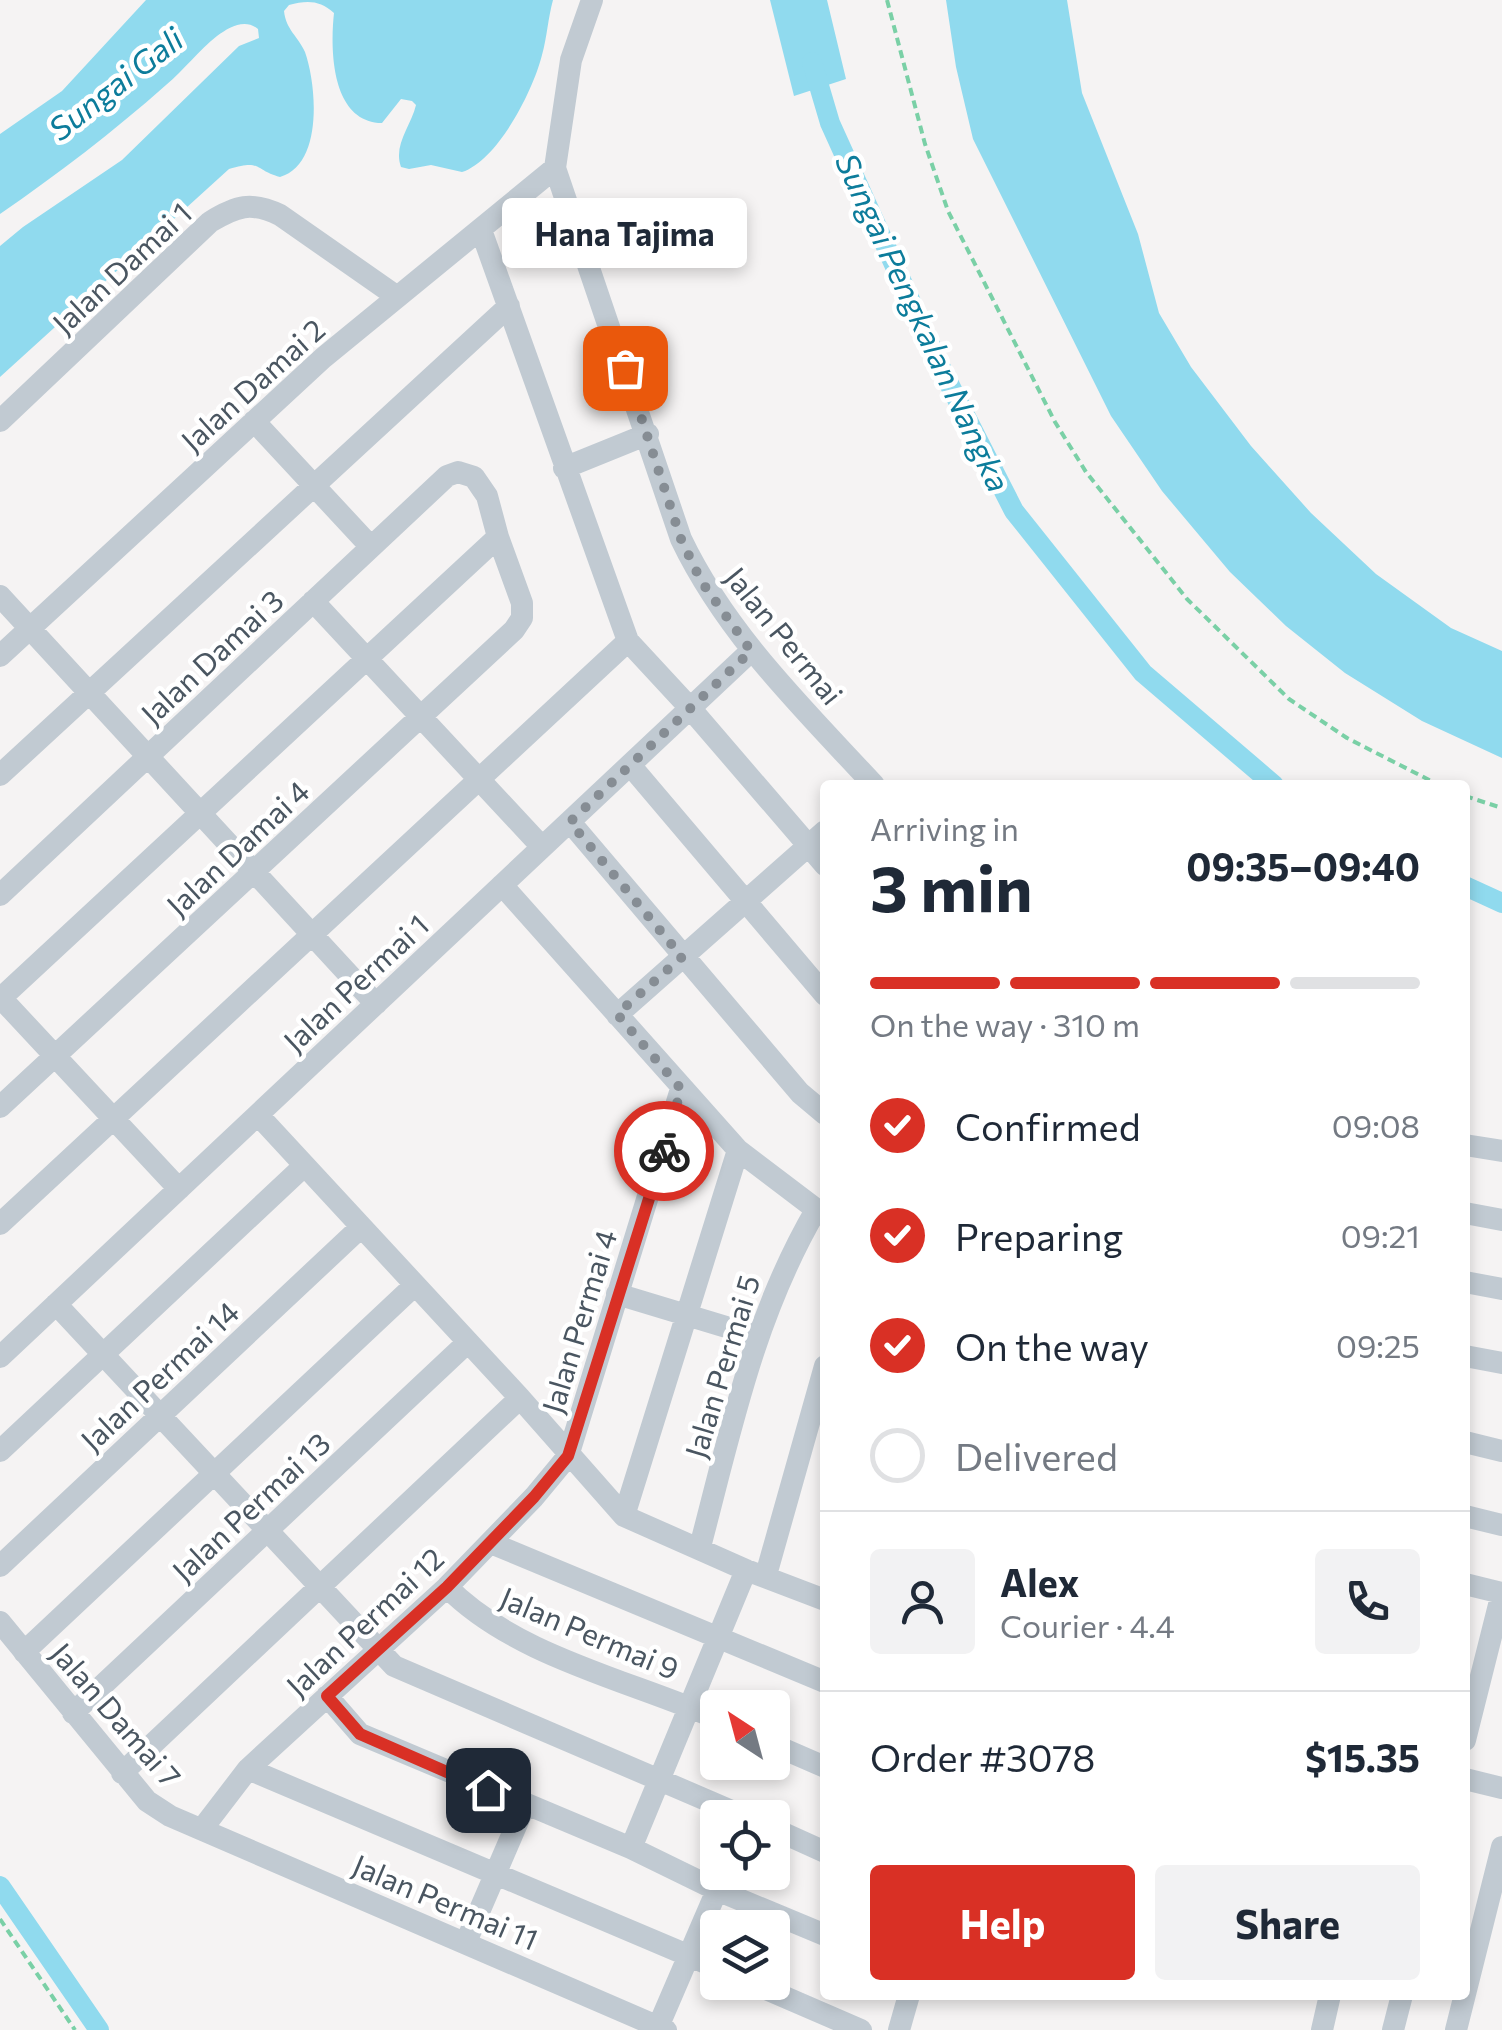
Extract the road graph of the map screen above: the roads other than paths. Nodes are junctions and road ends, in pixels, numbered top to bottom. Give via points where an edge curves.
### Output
1 (592, 0) edge
2 (554, 168) junction
3 (482, 230) junction
4 (396, 296) junction
5 (509, 306) junction
6 (254, 420) junction
7 (0, 421) edge
8 (648, 434) junction
9 (564, 468) junction
10 (314, 486) junction
11 (498, 537) junction
12 (371, 547) junction
13 (0, 596) edge
14 (314, 601) junction
15 (29, 629) junction
16 (628, 642) junction
17 (751, 651) junction
18 (0, 656) edge
19 (367, 659) junction
20 (88, 694) junction
21 (690, 708) junction
22 (421, 717) junction
23 (147, 757) junction
24 (630, 765) junction
25 (0, 775) edge
26 (479, 779) junction
27 (869, 780) edge
28 (200, 814) junction
29 (570, 822) junction
30 (817, 838) edge
31 (542, 847) junction
32 (254, 872) junction
33 (5, 880) edge
34 (502, 885) junction
35 (744, 902) junction
36 (311, 935) junction
37 (682, 957) junction
38 (820, 989) edge
39 (0, 998) edge
40 (376, 1004) junction
41 (617, 1014) junction
42 (55, 1056) junction
43 (681, 1089) junction
44 (0, 1107) edge
45 (820, 1110) edge
46 (258, 1115) junction
47 (114, 1118) junction
48 (1470, 1146) edge
49 (738, 1150) junction
50 (1502, 1150) edge
51 (304, 1166) junction
52 (179, 1189) junction
53 (820, 1213) edge
54 (1470, 1214) edge
55 (1502, 1220) edge
56 (0, 1224) edge
57 (360, 1228) junction
58 (1470, 1283) edge
59 (415, 1285) junction
60 (1502, 1289) edge
61 (617, 1294) junction
62 (56, 1304) junction
63 (686, 1314) junction
64 (756, 1336) junction
65 (468, 1342) junction
66 (103, 1354) junction
67 (1, 1355) edge
68 (1470, 1357) edge
69 (1502, 1363) edge
70 (820, 1381) edge
71 (520, 1398) junction
72 (160, 1416) junction
73 (1470, 1443) edge
74 (0, 1451) edge
75 (1502, 1451) edge
76 (568, 1456) junction
77 (215, 1473) junction
78 (624, 1516) junction
79 (1470, 1517) edge
80 (1502, 1525) edge
81 (268, 1530) junction
82 (490, 1543) junction
83 (700, 1547) junction
84 (0, 1566) edge
85 (756, 1572) junction
86 (1470, 1585) edge
87 (321, 1586) junction
88 (447, 1587) junction
89 (1502, 1593) edge
90 (820, 1598) edge
91 (0, 1622) edge
92 (718, 1636) junction
93 (380, 1648) junction
94 (24, 1652) junction
95 (820, 1680) edge
96 (327, 1696) junction
97 (689, 1707) junction
98 (700, 1712) edge
99 (73, 1713) junction
100 (1470, 1720) edge
101 (790, 1752) edge
102 (820, 1765) edge
103 (248, 1769) junction
104 (122, 1773) junction
105 (660, 1778) junction
106 (1470, 1780) edge
107 (1502, 1788) edge
108 (708, 1800) edge
109 (525, 1805) junction
110 (202, 1829) junction
111 (790, 1836) edge
112 (1502, 1847) edge
113 (631, 1848) junction
114 (820, 1850) edge
115 (495, 1874) junction
116 (700, 1882) edge
117 (717, 1890) joint
118 (820, 1933) edge
119 (466, 1942) junction
120 (689, 1956) junction
121 (700, 1961) edge
122 (1470, 1966) edge
123 (790, 1999) edge
124 (908, 2000) edge
125 (1329, 2000) edge
126 (1401, 2000) edge
127 (1462, 2000) edge
128 (662, 2028) edge
129 (861, 2030) edge
130 (899, 2030) edge
131 (1322, 2030) edge
132 (1394, 2030) edge
133 (1456, 2030) edge

1 - 2 street via 571,60
2 - 3 street, Jalan Damai 2
2 - 8 street, Jalan Permai
3 - 4 street, Jalan Damai 2
3 - 5 street
4 - 6 street, Jalan Damai 2
4 - 7 street, Jalan Damai 1 via 280,215 246,204 210,222
5 - 9 street
5 - 10 street
6 - 10 street
6 - 15 street, Jalan Damai 2
8 - 9 street
8 - 17 street, Jalan Permai via 681,539 701,581
9 - 16 street
10 - 12 street
10 - 20 street
11 - 12 street, Jalan Damai 3 via 487,496 474,477 458,472
11 - 19 street
11 - 22 street, Jalan Damai 4 via 522,618
12 - 14 street, Jalan Damai 3
13 - 15 street
14 - 19 street
14 - 23 street, Jalan Damai 3
15 - 18 street, Jalan Damai 2
15 - 20 street
16 - 21 street
16 - 26 street
17 - 21 street, Jalan Permai 1
17 - 27 street, Jalan Permai
19 - 22 street
19 - 28 street
20 - 23 street
20 - 25 street
21 - 24 street, Jalan Permai 1
21 - 30 street
22 - 26 street
22 - 32 street, Jalan Damai 4
23 - 28 street
23 - 33 street, Jalan Damai 3
24 - 29 street, Jalan Permai 1
24 - 35 street
26 - 31 street
26 - 36 street
28 - 32 street
28 - 39 street
29 - 31 street, Jalan Permai 1
29 - 37 street
30 - 35 street
31 - 34 street, Jalan Permai 1
32 - 36 street
32 - 42 street, Jalan Damai 4
34 - 40 street, Jalan Permai 1
34 - 41 street
35 - 37 street
35 - 38 street
36 - 40 street
36 - 47 street
37 - 41 street
37 - 45 street
39 - 42 street
40 - 46 street, Jalan Permai 1
41 - 43 street
42 - 44 street, Jalan Damai 4
42 - 47 street
43 - 49 street
43 - 61 street, Jalan Permai 4
46 - 51 street
46 - 52 street, Jalan Permai 1
47 - 52 street
47 - 56 street
48 - 50 street
49 - 53 street
49 - 63 street
51 - 57 street
51 - 66 street
52 - 62 street, Jalan Permai 1
53 - 64 street, Jalan Permai 5 via 788,1258
54 - 55 street
57 - 59 street
57 - 72 street, Jalan Permai 14
58 - 60 street
59 - 65 street
59 - 77 street
61 - 63 street
61 - 76 street, Jalan Permai 4
62 - 66 street
62 - 67 street, Jalan Permai 1
63 - 64 street
63 - 78 street
64 - 83 street, Jalan Permai 5
65 - 71 street
65 - 81 street, Jalan Permai 13
66 - 72 street
66 - 74 street
68 - 69 street
70 - 85 street
71 - 76 street
71 - 87 street
72 - 77 street
72 - 84 street, Jalan Permai 14
73 - 75 street
76 - 78 street
76 - 82 street, Jalan Permai 12
77 - 81 street
77 - 94 street
78 - 83 street
79 - 80 street
81 - 87 street
81 - 99 street, Jalan Permai 13
82 - 88 street, Jalan Permai 12
82 - 92 street
83 - 85 street
85 - 90 street
85 - 92 street
86 - 89 street
87 - 93 street
87 - 104 street
88 - 93 street, Jalan Permai 12
88 - 97 street, Jalan Permai 9 via 510,1636
89 - 100 street
91 - 94 street, Jalan Damai 7
92 - 95 street
92 - 97 street
93 - 96 street, Jalan Permai 12
93 - 105 street via 394,1666
94 - 99 street, Jalan Damai 7
96 - 103 street, Jalan Permai 12
96 - 109 street via 360,1734
97 - 98 street, Jalan Permai 9
97 - 105 street
99 - 104 street, Jalan Damai 7
101 - 102 street
103 - 110 street, Jalan Permai 12
103 - 115 street
104 - 110 street, Jalan Damai 7 via 147,1801
105 - 108 street
105 - 113 street
106 - 107 street
109 - 113 street
109 - 115 street
110 - 119 street, Jalan Permai 11
111 - 114 street
112 - 122 street
113 - 116 street
115 - 119 street
115 - 120 street
117 - 118 street
117 - 120 street
119 - 128 street, Jalan Permai 11
120 - 121 street
120 - 128 street
123 - 129 street
124 - 130 street
125 - 131 street
126 - 132 street
127 - 133 street

